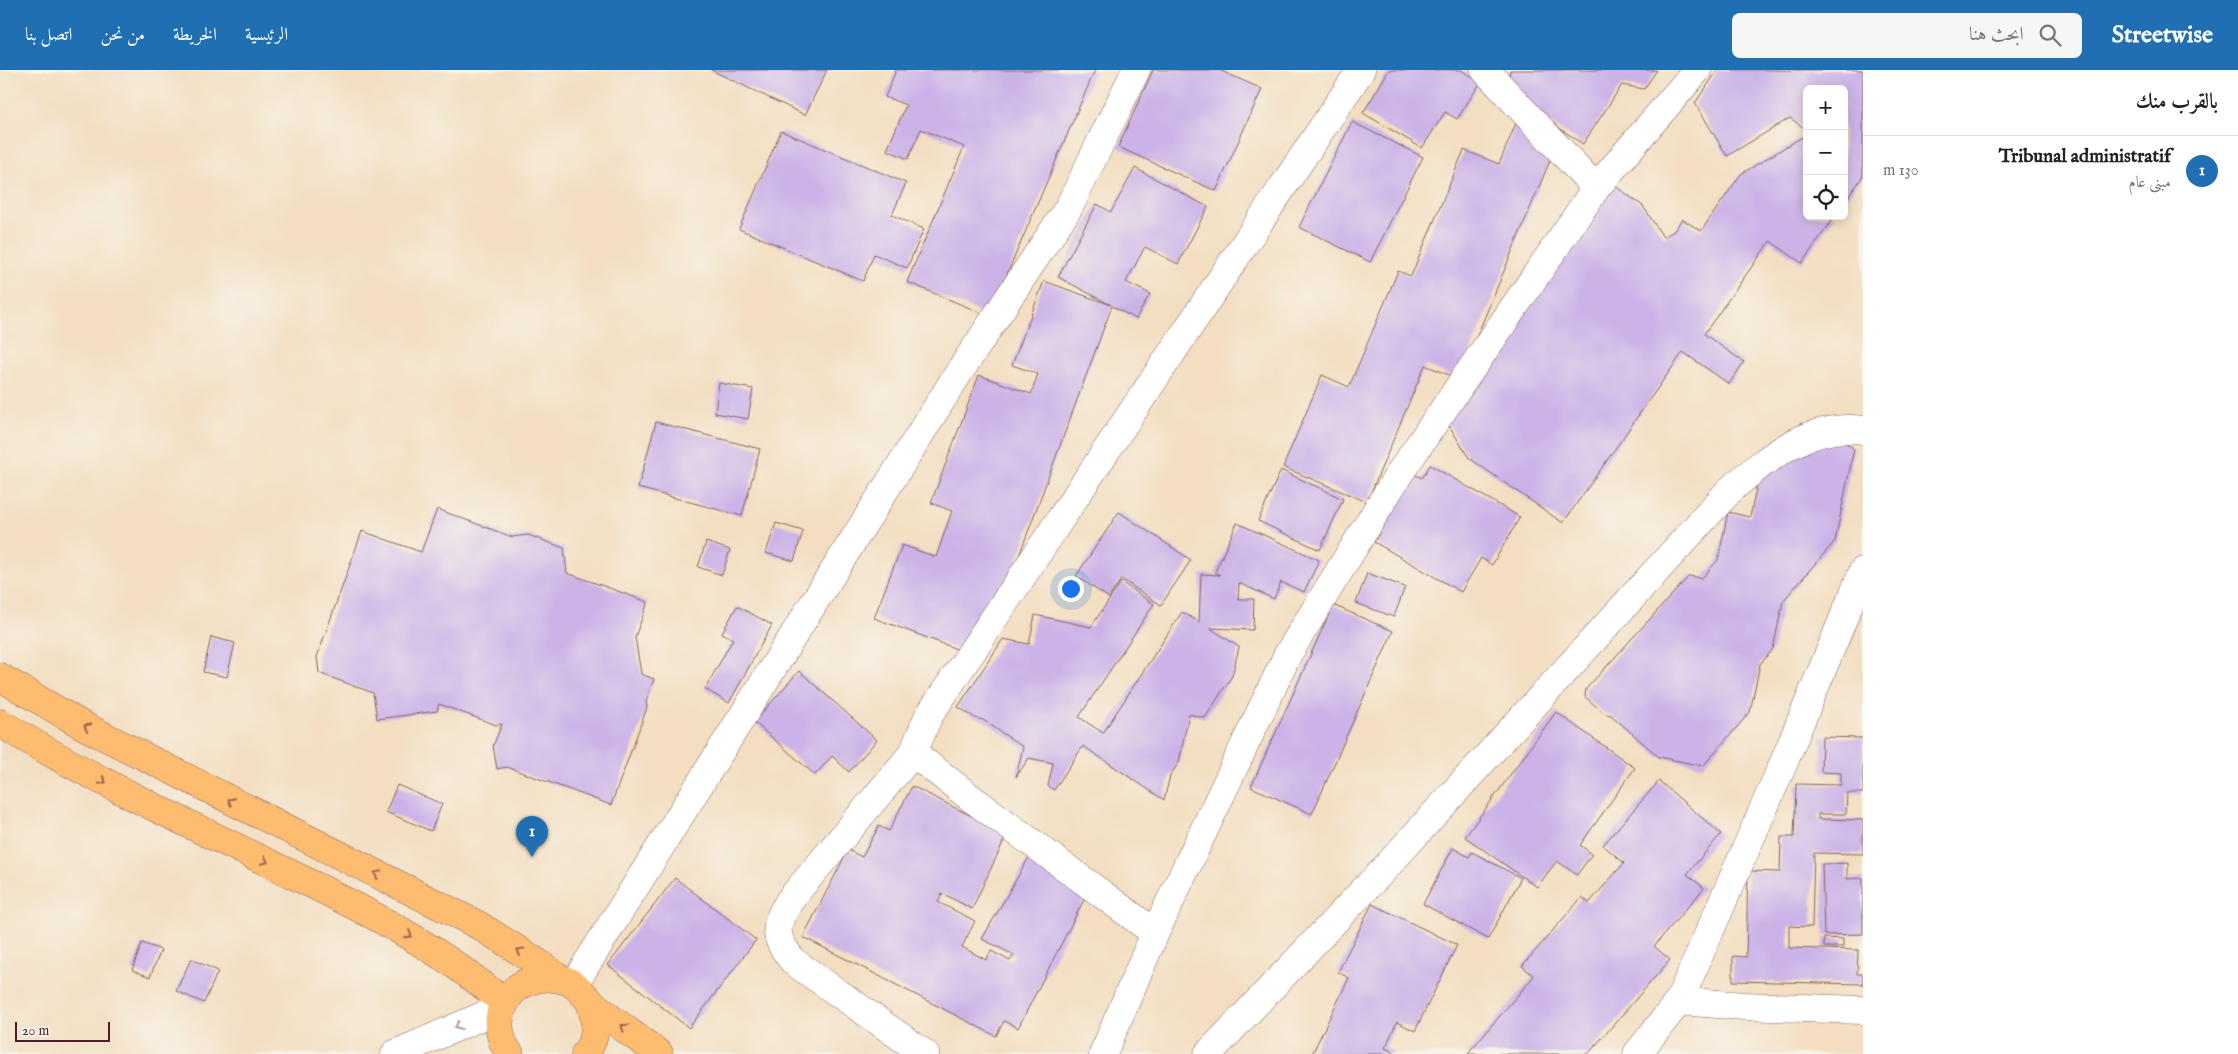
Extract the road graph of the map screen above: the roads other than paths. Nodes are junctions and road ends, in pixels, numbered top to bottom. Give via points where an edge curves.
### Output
1 (1136, 70) edge
2 (1361, 70) edge
3 (1485, 70) edge
4 (1697, 70) edge
5 (1596, 188) junction
6 (1863, 430) edge
7 (1863, 571) edge
8 (0, 677) edge
9 (0, 723) edge
10 (913, 753) junction
11 (1155, 933) junction
12 (574, 988) junction
13 (1679, 1001) junction
14 (504, 1005) junction
15 (1863, 1010) edge
16 (395, 1054) edge
17 (510, 1054) edge
18 (585, 1054) edge
19 (659, 1054) edge
20 (925, 1054) edge
21 (1103, 1054) edge
22 (1208, 1054) edge
23 (1638, 1054) edge

1 - 12 street via 1069,207 940,402
2 - 10 street via 928,717
3 - 5 street
4 - 5 street
5 - 11 street via 1399,474 1288,654
6 - 22 street via 1832,430 1800,438 1770,456 1730,490 1387,866
7 - 13 street via 1781,770
12 -> 8 main road via 480,926 82,725
9 -> 14 main road via 60,760 409,934 470,975
10 - 11 street
10 - 20 street via 793,896 783,910 777,934 780,946 794,962
11 - 21 street
12 - 14 main road via 546,977 534,979 512,993
12 - 18 main road via 596,1024 595,1036
19 -> 12 main road
13 - 15 street
13 - 23 street
14 -> 16 street
14 - 17 main road via 500,1030

